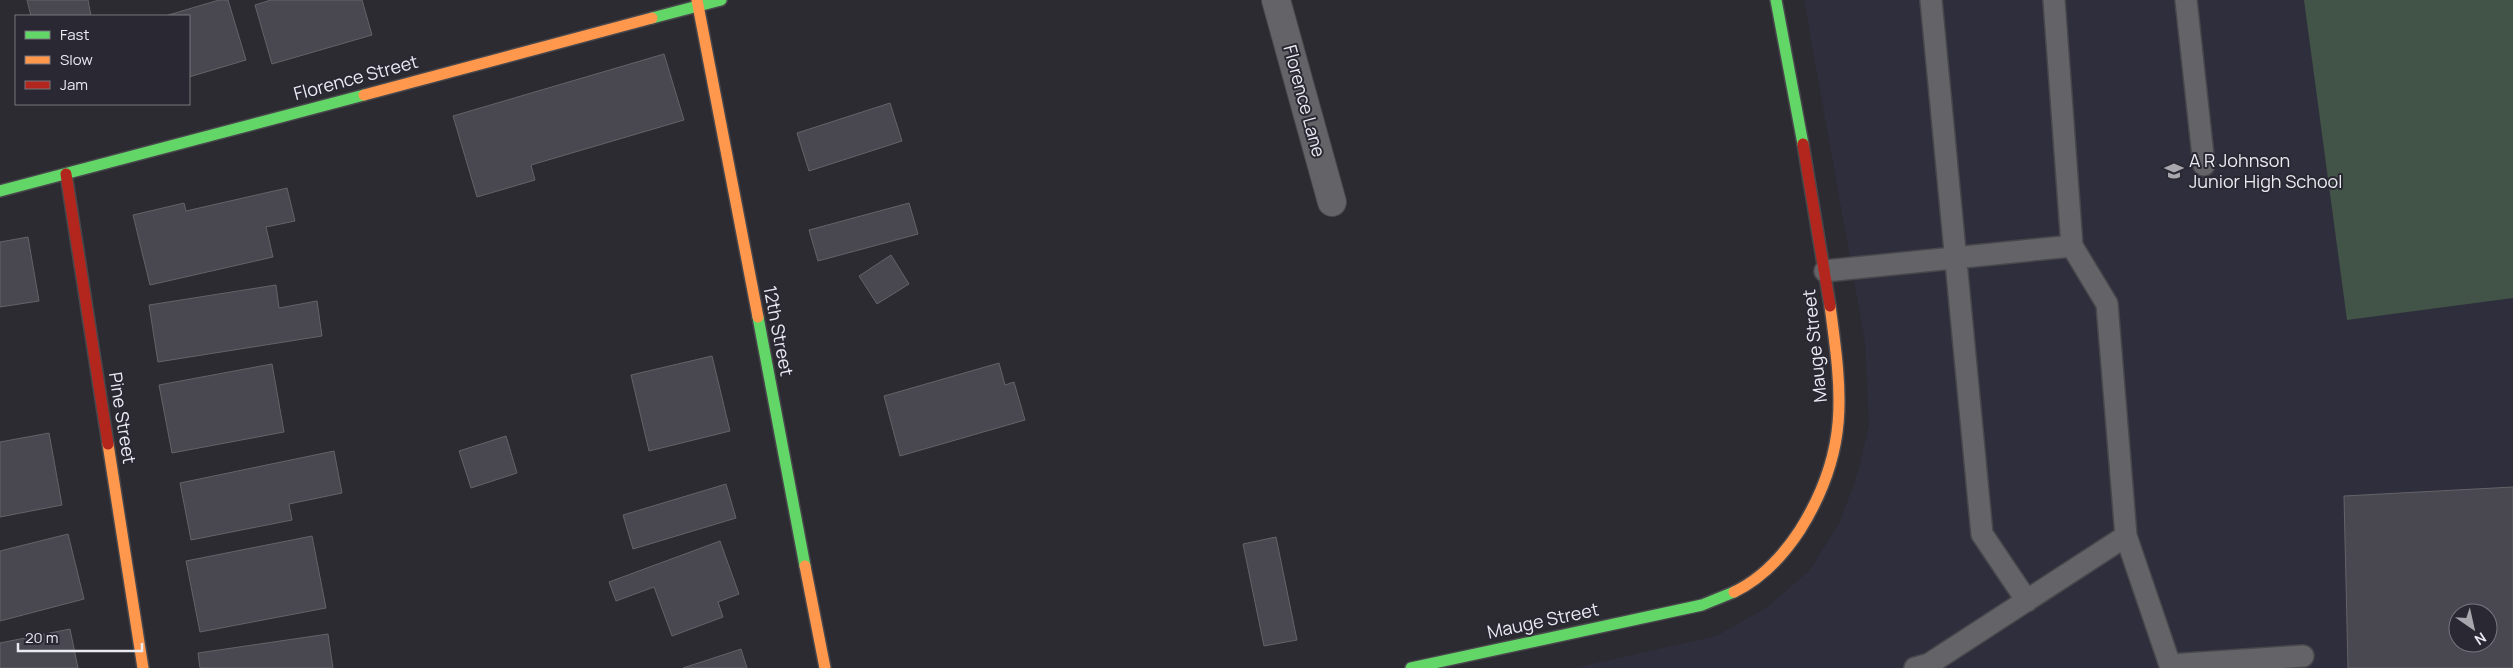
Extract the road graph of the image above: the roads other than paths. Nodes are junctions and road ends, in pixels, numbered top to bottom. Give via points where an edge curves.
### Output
1 (721, 0) edge
2 (1276, 0) edge
3 (1776, 0) edge
4 (1930, 0) edge
5 (2054, 0) edge
6 (2186, 0) edge
7 (698, 3) edge
8 (2204, 165) dead end
9 (66, 174) junction
10 (0, 191) edge
11 (1332, 202) dead end
12 (2072, 246) junction
13 (1956, 258) junction
14 (1825, 271) junction
15 (2126, 536) junction
16 (2027, 601) junction
17 (2303, 656) dead end
18 (1475, 661) edge
19 (142, 668) edge
20 (825, 668) edge
21 (1411, 668) edge
22 (1915, 668) edge

1 - 7 street, Florence Street
2 - 11 street, Florence Lane
3 - 14 street, Mauge Street
4 - 13 lane
5 - 12 lane
6 - 8 lane
7 - 9 street, Florence Street
7 - 20 street, 12th Street
9 - 10 street, Florence Street
9 - 19 street, Pine Street
12 - 13 lane
12 - 15 lane via 2107,304
13 - 14 lane
13 - 16 lane via 1982,534
14 - 18 street, Mauge Street via 1840,386 1835,453 1811,512 1764,574 1730,594 1702,605
15 - 16 lane
15 - 17 lane via 2170,665
16 - 22 lane via 1929,664
18 - 21 street, Mauge Street

